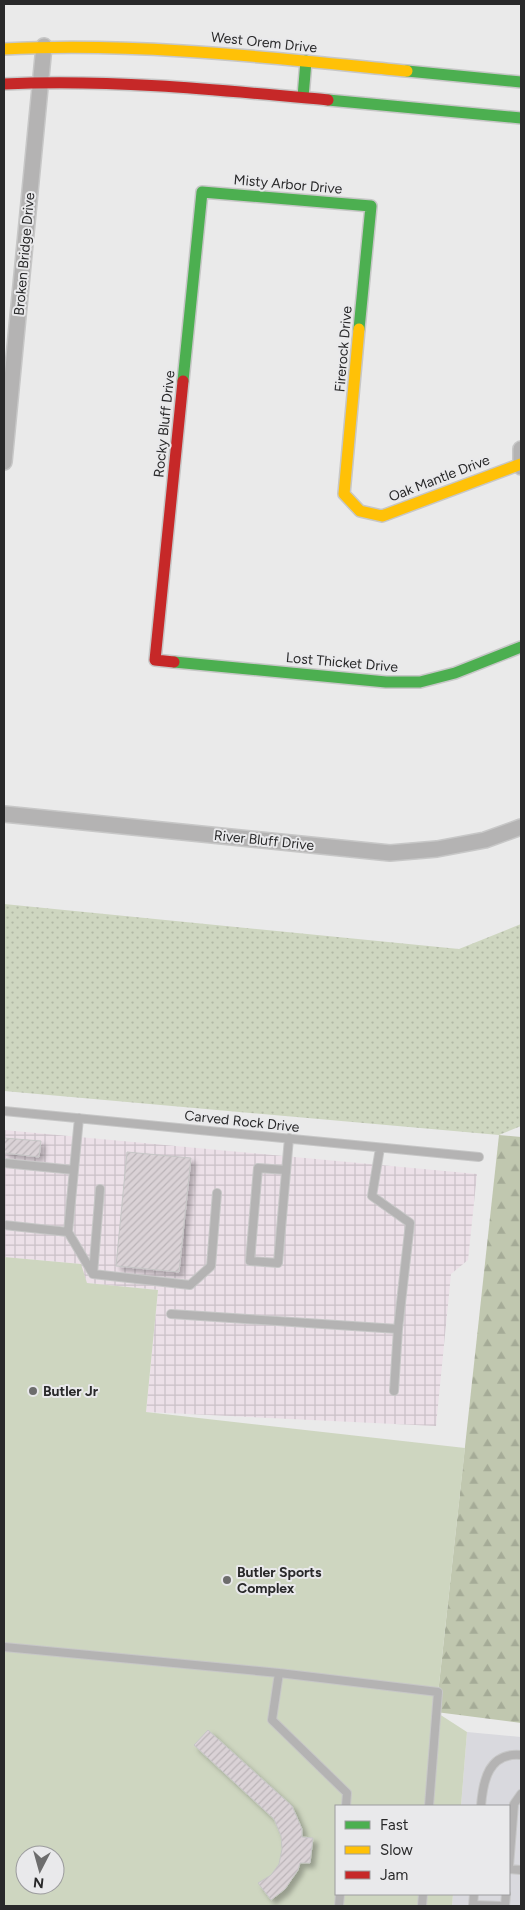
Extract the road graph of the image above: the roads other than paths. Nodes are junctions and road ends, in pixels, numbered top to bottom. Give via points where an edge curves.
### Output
1 (44, 46) junction
2 (4, 49) edge
3 (306, 61) junction
4 (40, 82) junction
5 (521, 82) edge
6 (4, 84) edge
7 (303, 97) junction
8 (521, 118) edge
9 (202, 192) joint
10 (371, 206) joint
11 (521, 461) edge
12 (4, 462) edge
13 (344, 494) joint
14 (521, 647) edge
15 (155, 660) joint
16 (4, 814) edge
17 (521, 827) edge
18 (4, 1111) edge
19 (79, 1118) junction
20 (289, 1138) junction
21 (380, 1148) junction
22 (479, 1157) dead end
23 (4, 1163) edge
24 (74, 1170) junction
25 (286, 1170) junction
26 (100, 1189) dead end
27 (217, 1193) dead end
28 (4, 1225) edge
29 (68, 1232) junction
30 (93, 1274) junction
31 (171, 1314) dead end
32 (398, 1329) junction
33 (394, 1391) dead end
34 (4, 1647) edge
35 (280, 1673) junction
36 (521, 1755) edge
37 (521, 1794) edge
38 (346, 1805) edge
39 (429, 1805) edge
40 (481, 1805) edge
41 (510, 1854) edge
42 (473, 1906) edge
43 (503, 1906) edge

1 - 2 street, West Orem Drive
1 - 3 street, West Orem Drive via 122,46
1 - 4 street, Broken Bridge Drive
3 - 5 street, West Orem Drive
3 - 7 street
4 - 6 street
4 - 7 street via 114,82
4 - 12 street, Broken Bridge Drive
7 - 8 street
9 - 10 street, Misty Arbor Drive
9 - 15 street, Rocky Bluff Drive
10 - 13 street, Firerock Drive
11 - 13 street, Oak Mantle Drive via 382,516 360,511
14 - 15 street, Lost Thicket Drive via 455,674 420,682 386,682
16 - 17 street, River Bluff Drive via 390,853 485,840
18 - 19 lane, Carved Rock Drive
19 - 20 lane, Carved Rock Drive
19 - 24 lane
20 - 21 lane, Carved Rock Drive
20 - 25 lane
21 - 22 lane, Carved Rock Drive
21 - 32 lane via 372,1196 410,1223
23 - 24 lane
24 - 29 lane
25 - 25 lane via 278,1263 250,1261 258,1168
26 - 30 lane
27 - 30 lane via 210,1266 190,1285
28 - 29 lane
29 - 30 lane
31 - 32 lane
32 - 33 lane
34 - 35 lane
35 - 38 lane via 272,1720 347,1793
35 - 39 lane via 438,1692
36 - 40 lane via 511,1754 488,1770
37 - 41 lane via 514,1804
42 - 43 lane

